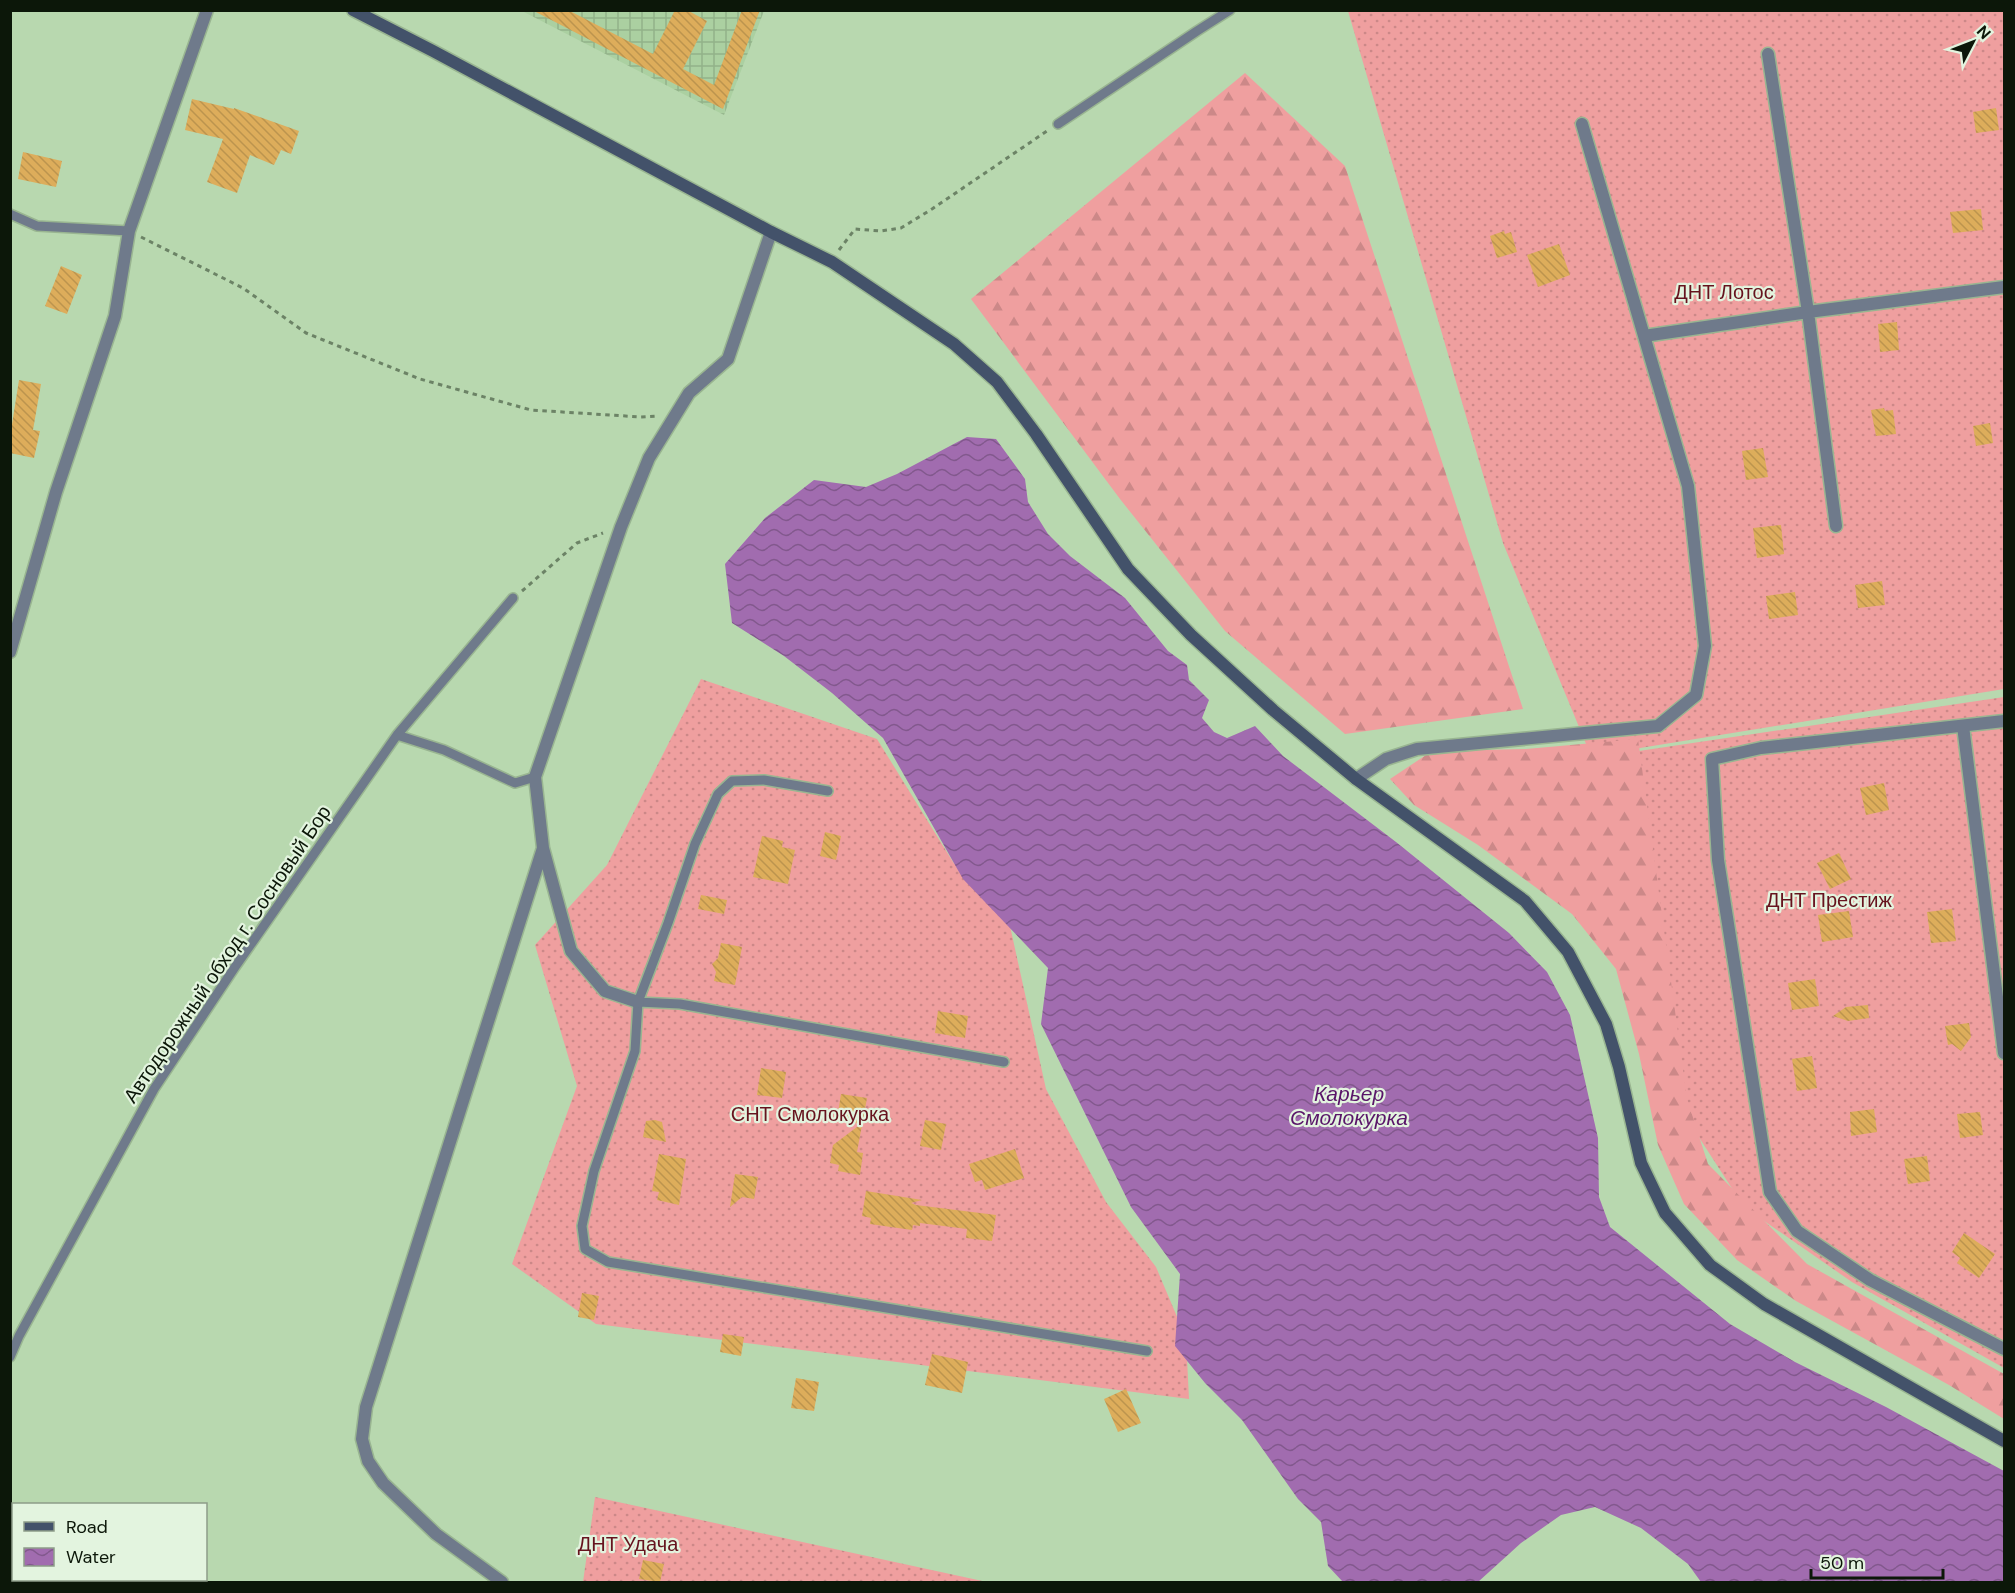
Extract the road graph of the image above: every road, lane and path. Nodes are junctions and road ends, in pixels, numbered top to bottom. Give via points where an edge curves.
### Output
1 (207, 10) edge
2 (353, 10) edge
3 (1230, 10) edge
4 (1768, 54) dead end
5 (1058, 124) joint
6 (1582, 124) dead end
7 (10, 214) edge
8 (129, 231) junction
9 (771, 232) junction
10 (832, 262) junction
11 (2004, 287) edge
12 (1808, 312) junction
13 (1644, 336) junction
14 (675, 416) junction
15 (1836, 526) dead end
16 (621, 527) junction
17 (513, 598) joint
18 (10, 652) edge
19 (2004, 721) edge
20 (1964, 726) junction
21 (397, 735) junction
22 (535, 777) junction
23 (1356, 779) junction
24 (828, 791) dead end
25 (543, 848) junction
26 (638, 1002) junction
27 (2004, 1053) edge
28 (1004, 1062) dead end
29 (2004, 1349) edge
30 (1147, 1352) dead end
31 (10, 1357) edge
32 (2004, 1441) edge
33 (502, 1582) edge

1 - 8 street
2 - 9 street
3 - 5 lane
4 - 12 street
5 - 10 path via 901,228 855,229
6 - 13 street
7 - 8 lane via 37,226
8 - 14 path via 243,288 306,333 420,379 531,410
8 - 18 street via 115,316 56,492
9 - 10 street
9 - 14 street via 728,360 689,393
10 - 23 street via 954,344 997,382 1128,569 1199,642
11 - 12 street
12 - 13 street
12 - 15 street
13 - 23 street via 1688,486 1705,646 1696,695 1658,726 1417,750 1386,759
14 - 16 street via 649,458
16 - 17 path via 577,543
16 - 22 street
17 - 21 lane, Автодорожный обход г. Сосновый Бор
19 - 20 street
20 - 27 street
20 - 29 street via 1761,748 1712,759 1718,860 1770,1192 1797,1231 1870,1280
21 - 22 lane via 444,750 514,783
21 - 31 lane, Автодорожный обход г. Сосновый Бор via 234,967 154,1089
22 - 25 street
23 - 32 street via 1525,901 1568,952 1606,1024 1641,1163 1665,1213 1710,1265 1764,1304
24 - 26 lane via 764,780 732,781 718,794 695,844
25 - 26 street via 571,951 605,991
25 - 33 street via 366,1407 362,1439 368,1461 382,1483 436,1534
26 - 28 lane via 680,1004
26 - 30 lane via 634,1051 594,1171 584,1215 585,1249 608,1262

